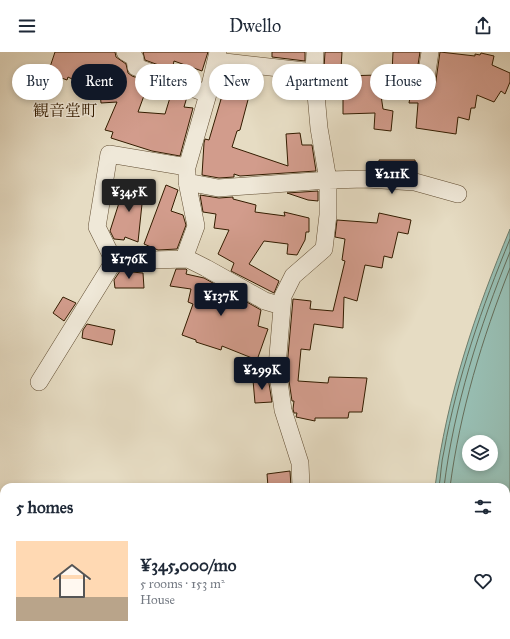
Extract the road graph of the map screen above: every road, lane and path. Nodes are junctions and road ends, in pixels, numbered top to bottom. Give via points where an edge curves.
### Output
1 (125, 52) edge
2 (315, 52) edge
3 (430, 52) edge
4 (217, 56) edge
5 (314, 64) edge
6 (428, 64) edge
7 (272, 65) edge
8 (208, 94) junction
9 (316, 100) edge
10 (187, 174) junction
11 (328, 180) junction
12 (458, 194) dead end
13 (188, 259) junction
14 (114, 260) junction
15 (282, 306) junction
16 (39, 382) dead end
17 (301, 483) edge

1 - 8 street via 134,58 136,67
2 - 5 street
3 - 6 street
4 - 7 street
4 - 8 street
8 - 10 street
9 - 11 street
10 - 11 street via 218,188
10 - 13 street via 196,226 186,253
10 - 14 street via 109,154 97,227
11 - 12 street via 415,182
11 - 15 street via 328,215 324,249 293,276 283,296
13 - 14 street
13 - 15 street via 265,301
14 - 16 street
15 - 17 street via 277,367 283,410 300,463

